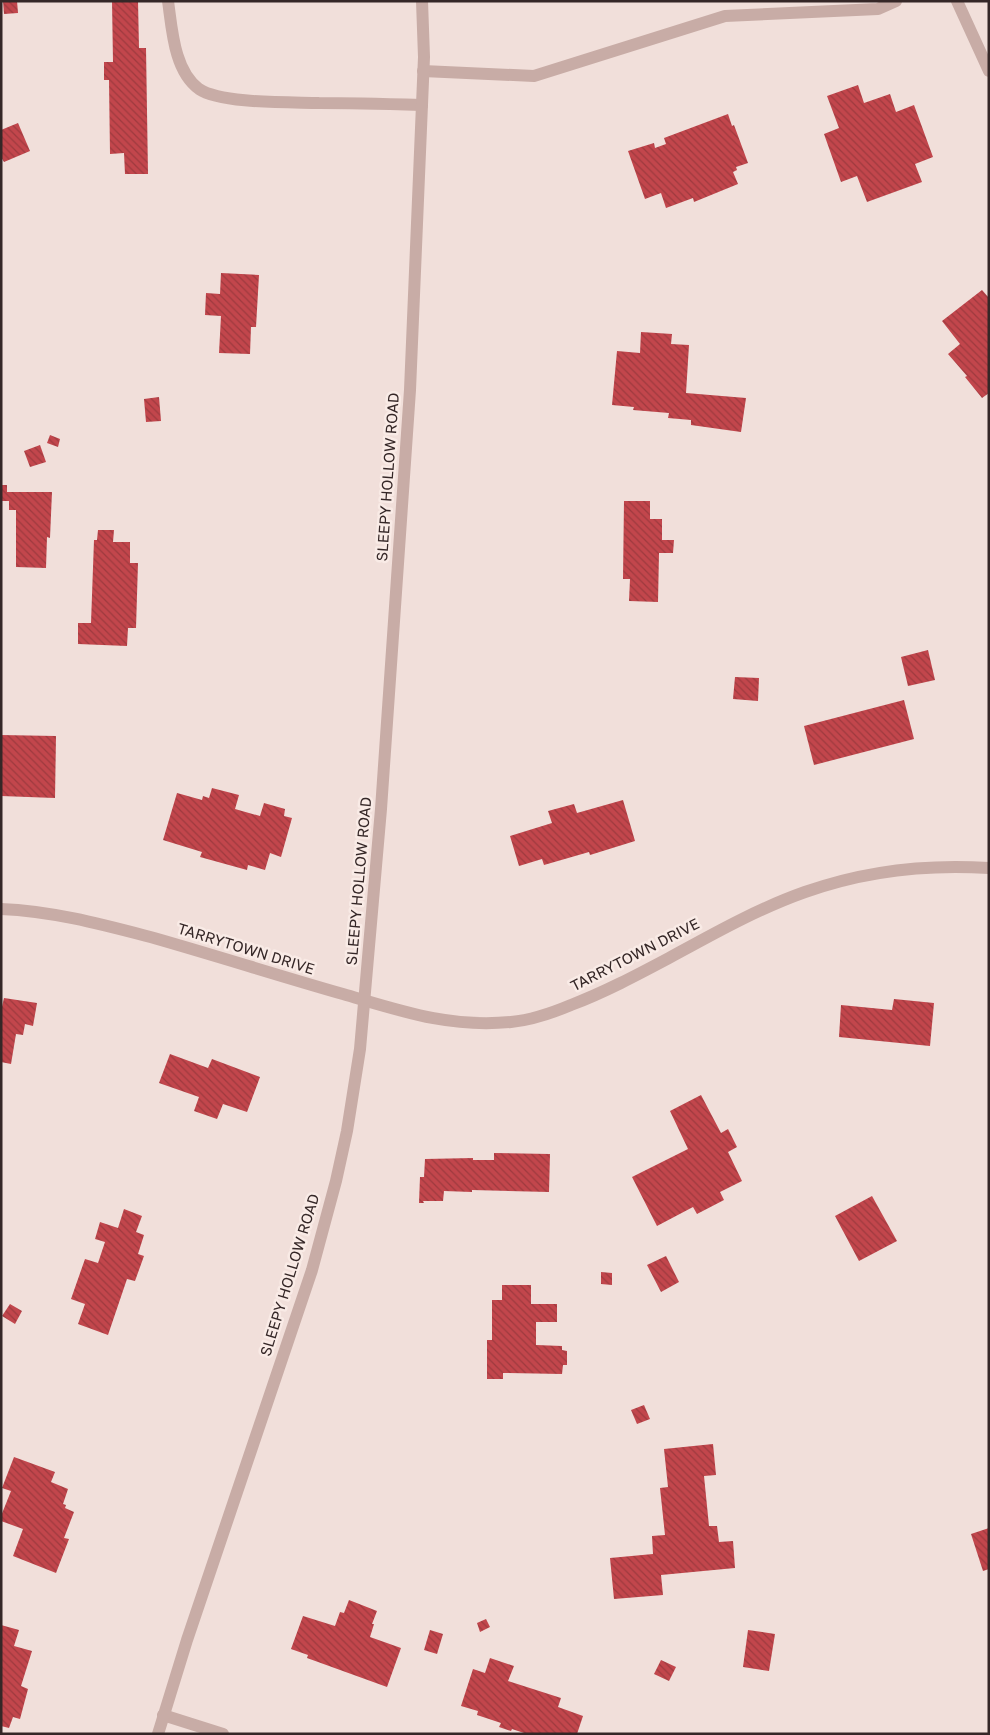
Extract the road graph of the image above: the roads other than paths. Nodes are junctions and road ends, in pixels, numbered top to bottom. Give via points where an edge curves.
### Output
1 (168, 1) edge
2 (422, 1) edge
3 (896, 1) edge
4 (957, 1) edge
5 (423, 71) junction
6 (989, 71) edge
7 (422, 105) junction
8 (989, 868) edge
9 (1, 909) edge
10 (366, 1001) junction
11 (163, 1715) junction
12 (158, 1734) edge
13 (223, 1734) edge

1 - 7 street via 176,51 187,76 199,89 215,96 259,101
2 - 5 street, SLEEPY HOLLOW ROAD
3 - 5 street via 878,9 725,16 534,76
4 - 6 street
5 - 7 street, SLEEPY HOLLOW ROAD
7 - 10 street, SLEEPY HOLLOW ROAD via 410,390
8 - 10 street, TARRYTOWN DRIVE via 914,867 851,878 804,892 731,924 594,996 545,1015 514,1022 454,1022
9 - 10 street, TARRYTOWN DRIVE via 100,924
10 - 11 street, SLEEPY HOLLOW ROAD via 347,1131 312,1270
11 - 12 street, SLEEPY HOLLOW ROAD
11 - 13 street

